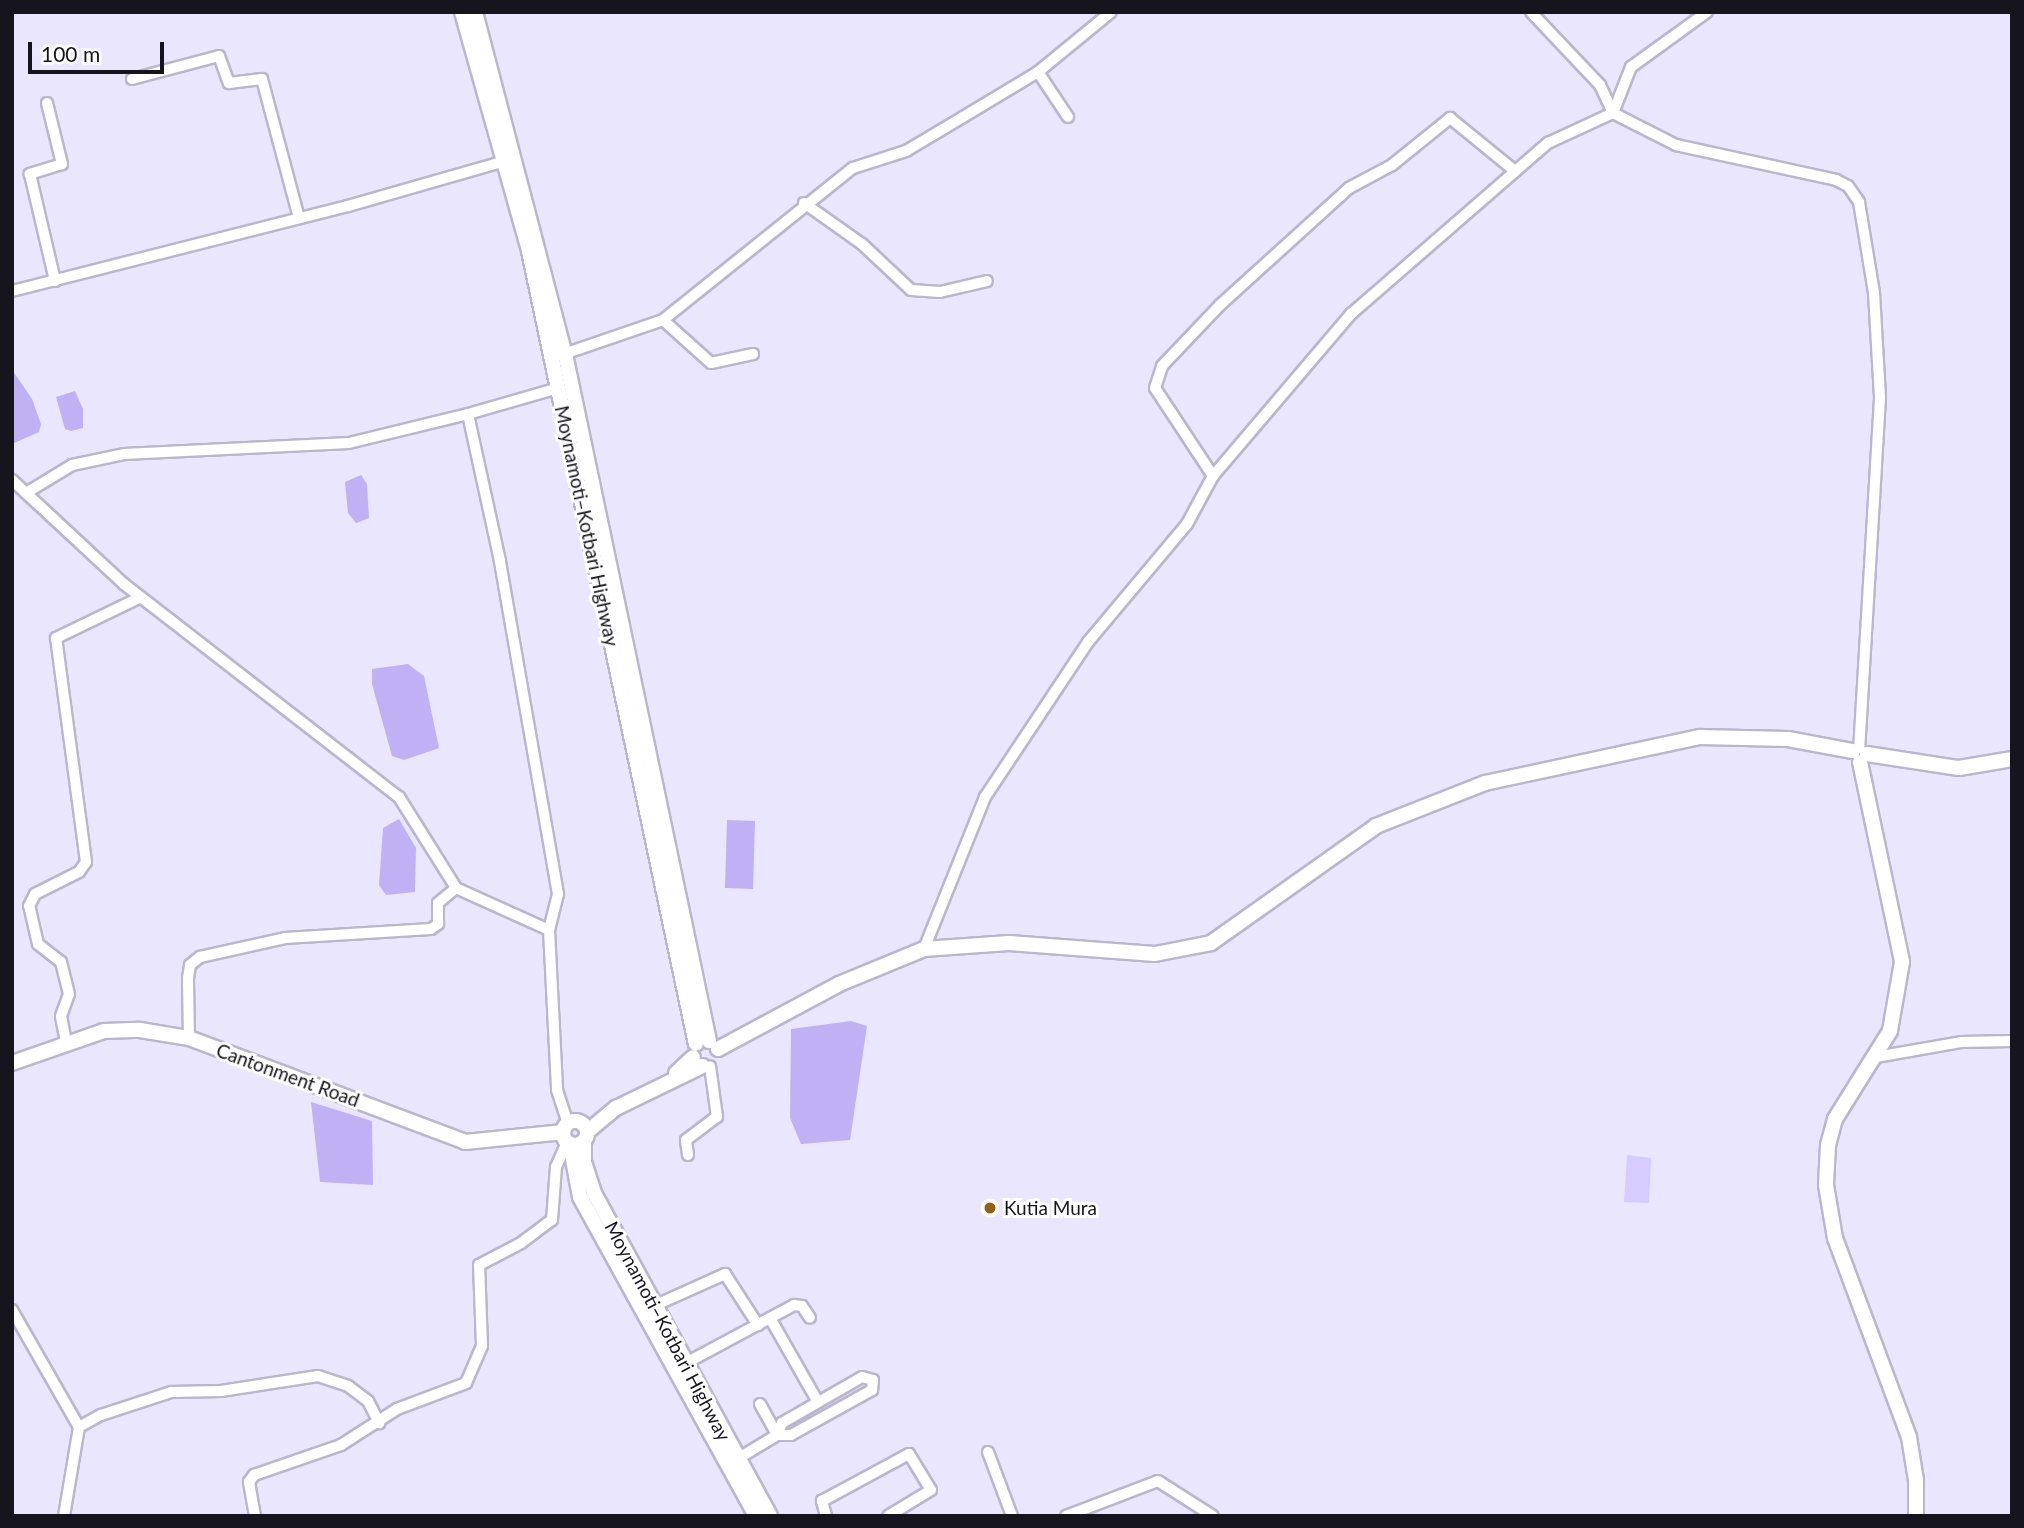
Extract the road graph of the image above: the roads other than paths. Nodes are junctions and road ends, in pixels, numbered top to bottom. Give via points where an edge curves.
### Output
1 (462, 12) edge
2 (476, 12) edge
3 (1111, 12) edge
4 (1531, 12) edge
5 (1707, 12) edge
6 (1038, 72) junction
7 (132, 79) dead end
8 (47, 103) dead end
9 (1613, 113) junction
10 (1068, 117) dead end
11 (505, 161) junction
12 (1515, 171) junction
13 (804, 203) junction
14 (299, 218) junction
15 (55, 281) junction
16 (987, 281) dead end
17 (12, 291) edge
18 (663, 320) junction
19 (753, 354) dead end
20 (558, 355) junction
21 (558, 388) junction
22 (468, 414) junction
23 (1213, 476) junction
24 (12, 480) edge
25 (26, 493) junction
26 (141, 597) junction
27 (613, 621) junction
28 (1860, 754) junction
29 (2012, 758) edge
30 (456, 888) junction
31 (549, 930) junction
32 (924, 949) junction
33 (189, 1038) junction
34 (2012, 1041) edge
35 (66, 1042) junction
36 (705, 1054) junction
37 (1876, 1057) junction
38 (12, 1063) edge
39 (574, 1134) junction
40 (688, 1155) dead end
41 (656, 1305) junction
42 (12, 1310) edge
43 (770, 1318) junction
44 (810, 1318) dead end
45 (758, 1325) junction
46 (687, 1363) junction
47 (818, 1402) junction
48 (760, 1404) dead end
49 (379, 1423) junction
50 (79, 1427) junction
51 (777, 1435) junction
52 (988, 1452) dead end
53 (733, 1462) junction
54 (64, 1516) edge
55 (255, 1516) edge
56 (756, 1516) edge
57 (770, 1516) edge
58 (826, 1516) edge
59 (888, 1516) edge
60 (1012, 1516) edge
61 (1066, 1516) edge
62 (1213, 1516) edge
63 (1916, 1516) edge

1 - 11 main road, Moynamoti–Kotbari Highway
2 - 20 main road, Moynamoti–Kotbari Highway
3 - 6 street
4 - 9 street via 1600,85
5 - 9 street via 1631,67
6 - 10 street
6 - 13 street via 906,151 853,168
7 - 14 street via 219,56 229,83 262,79
8 - 15 street via 62,164 30,174
9 - 12 street via 1548,143
9 - 28 street via 1676,145 1836,180 1848,186 1859,202 1878,338 1880,398
11 - 14 street
11 - 20 main road, Moynamoti–Kotbari Highway
12 - 23 street via 1352,314
12 - 23 street via 1450,118 1392,165 1349,188 1220,304 1162,366 1155,388
13 - 16 street via 862,244 911,290 940,292
13 - 18 street
14 - 15 street
15 - 17 street
18 - 19 street via 711,363
18 - 20 street
20 - 21 main road, Moynamoti–Kotbari Highway
20 - 27 main road, Moynamoti–Kotbari Highway
21 - 22 street
21 - 27 main road, Moynamoti–Kotbari Highway
22 - 25 street via 348,443 124,454 72,465
22 - 31 street via 500,561 558,894
23 - 32 street via 1187,524 1088,642 985,797
24 - 25 street
25 - 26 street
26 - 30 street via 399,797
26 - 35 street via 56,638 86,862 79,872 35,894 29,905 38,944 61,962 69,994 61,1016
27 - 36 main road, Moynamoti–Kotbari Highway
28 - 29 main road via 1959,768
28 - 32 main road via 1788,739 1700,737 1485,783 1376,826 1211,943 1193,948 1155,954 1009,943
28 - 37 main road via 1902,962 1890,1031
30 - 31 street
30 - 33 street via 438,903 438,924 430,929 285,938 200,957 190,965 188,978
31 - 39 street via 557,1090
32 - 36 main road via 839,984
33 - 35 main road, Cantonment Road via 128,1030 104,1031
33 - 39 main road, Cantonment Road via 465,1142
34 - 37 street via 1961,1042
35 - 38 main road, Cantonment Road
36 - 39 main road
36 - 40 street via 717,1117 686,1140
37 - 63 main road via 1835,1119 1828,1144 1826,1185 1835,1238 1909,1437
39 - 41 main road, Moynamoti–Kotbari Highway via 594,1193
39 - 49 street via 556,1167 552,1220 479,1265 482,1346 466,1383 397,1409
39 - 53 main road, Moynamoti–Kotbari Highway via 580,1197
41 - 45 street via 725,1274
41 - 46 main road, Moynamoti–Kotbari Highway
42 - 50 street
43 - 44 street via 798,1304
43 - 45 street
43 - 47 street
45 - 46 street
46 - 53 main road, Moynamoti–Kotbari Highway
47 - 51 street via 782,1423
47 - 51 street via 862,1377 873,1380 872,1390 791,1434
48 - 51 street
49 - 50 street via 368,1401 348,1385 318,1376 221,1391 171,1392
49 - 55 street via 341,1445 250,1478
50 - 54 street
51 - 53 street
52 - 60 street
53 - 56 main road, Moynamoti–Kotbari Highway
53 - 57 main road, Moynamoti–Kotbari Highway
58 - 59 street via 822,1501 909,1454 931,1490
61 - 62 street via 1158,1481

